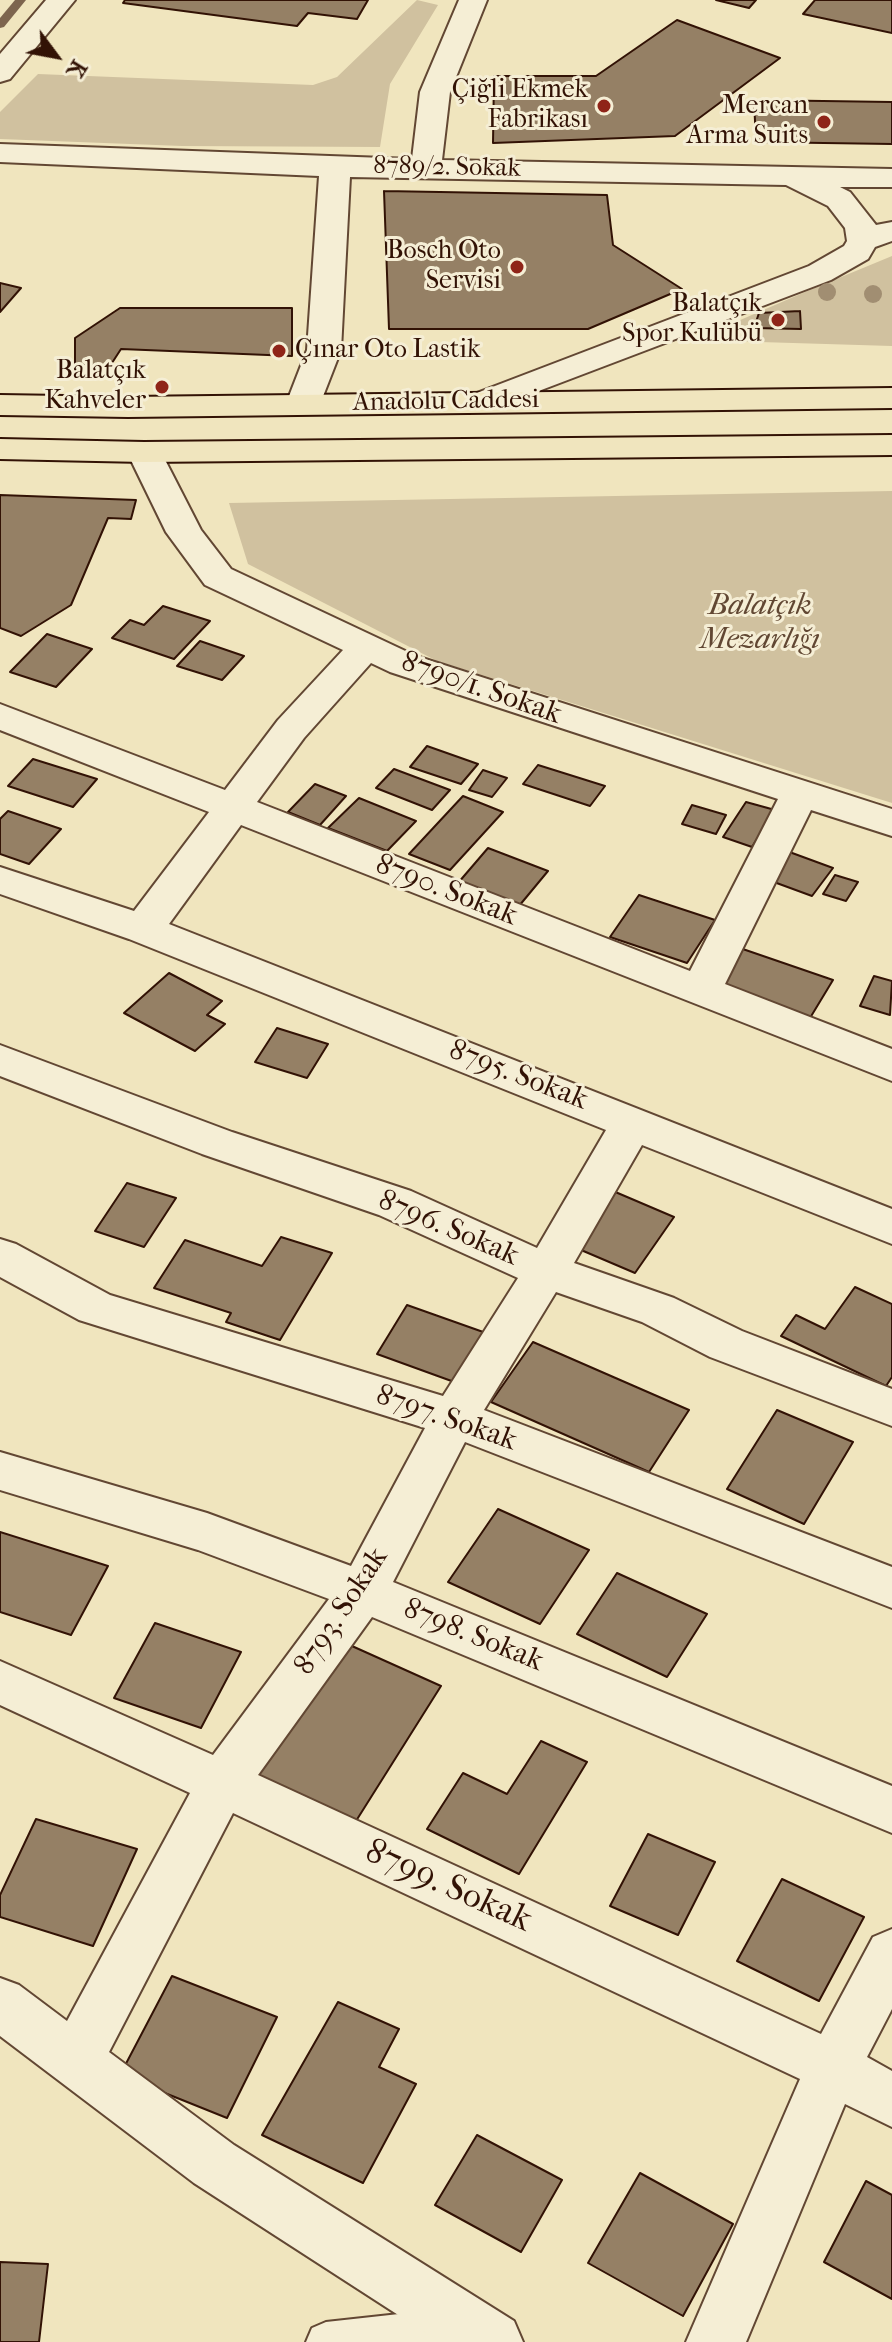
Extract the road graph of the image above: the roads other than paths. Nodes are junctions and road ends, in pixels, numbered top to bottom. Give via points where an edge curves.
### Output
1 (61, 0) edge
2 (473, 0) edge
3 (0, 73) edge
4 (0, 153) edge
5 (335, 167) junction
6 (426, 167) junction
7 (789, 176) junction
8 (892, 178) edge
9 (878, 236) edge
10 (892, 398) edge
11 (486, 401) junction
12 (303, 404) junction
13 (0, 405) edge
14 (892, 445) edge
15 (0, 449) edge
16 (144, 452) junction
17 (366, 647) junction
18 (0, 716) edge
19 (800, 794) junction
20 (233, 807) junction
21 (892, 823) edge
22 (0, 880) edge
23 (143, 929) junction
24 (701, 991) junction
25 (0, 1060) edge
26 (892, 1066) edge
27 (633, 1122) junction
28 (892, 1227) edge
29 (0, 1256) edge
30 (546, 1271) junction
31 (892, 1408) edge
32 (454, 1418) junction
33 (0, 1471) edge
34 (892, 1588) edge
35 (363, 1591) junction
36 (0, 1682) edge
37 (221, 1785) junction
38 (892, 1810) edge
39 (892, 1954) edge
40 (0, 2003) edge
41 (76, 2060) junction
42 (833, 2067) junction
43 (892, 2101) edge
44 (481, 2334) edge
45 (326, 2342) edge
46 (716, 2342) edge

1 - 3 street
2 - 6 street via 435,92
4 - 5 street, 8789/2. Sokak
5 - 6 street, 8789/2. Sokak
5 - 12 street via 324,350
6 - 7 street, 8789/2. Sokak
7 - 8 street
7 - 9 street, 8789/2. Sokak via 839,199 861,227
9 - 11 street via 820,273
10 - 11 highway, Anadolu Caddesi
11 - 12 highway, Anadolu Caddesi
12 - 13 highway, Anadolu Caddesi
14 - 16 highway, Anadolu Caddesi
15 - 16 highway, Anadolu Caddesi
16 - 17 street, 8790/1. Sokak via 184,532 218,577
17 - 19 street, 8790/1. Sokak via 403,664
17 - 20 street via 291,729
18 - 20 street, 8790. Sokak
19 - 21 street, 8790/1. Sokak
19 - 24 street
20 - 23 street
20 - 24 street, 8790. Sokak
22 - 23 street, 8795. Sokak
23 - 27 street, 8795. Sokak
24 - 26 street, 8790. Sokak
25 - 30 street, 8796. Sokak via 217,1143 395,1203
27 - 28 street, 8795. Sokak
27 - 30 street, 8793. Sokak
29 - 32 street, 8797. Sokak via 95,1308
30 - 31 street, 8796. Sokak via 658,1310 726,1344
30 - 32 street, 8793. Sokak
32 - 34 street, 8797. Sokak
32 - 35 street, 8793. Sokak
33 - 35 street, 8798. Sokak via 207,1533
35 - 37 street, 8793. Sokak
35 - 38 street, 8798. Sokak
36 - 37 street, 8799. Sokak
37 - 41 street, 8793. Sokak
37 - 42 street, 8799. Sokak
39 - 42 street
40 - 41 street
41 - 44 street via 214,2164
42 - 43 street, 8799. Sokak
42 - 46 street
44 - 45 lane

